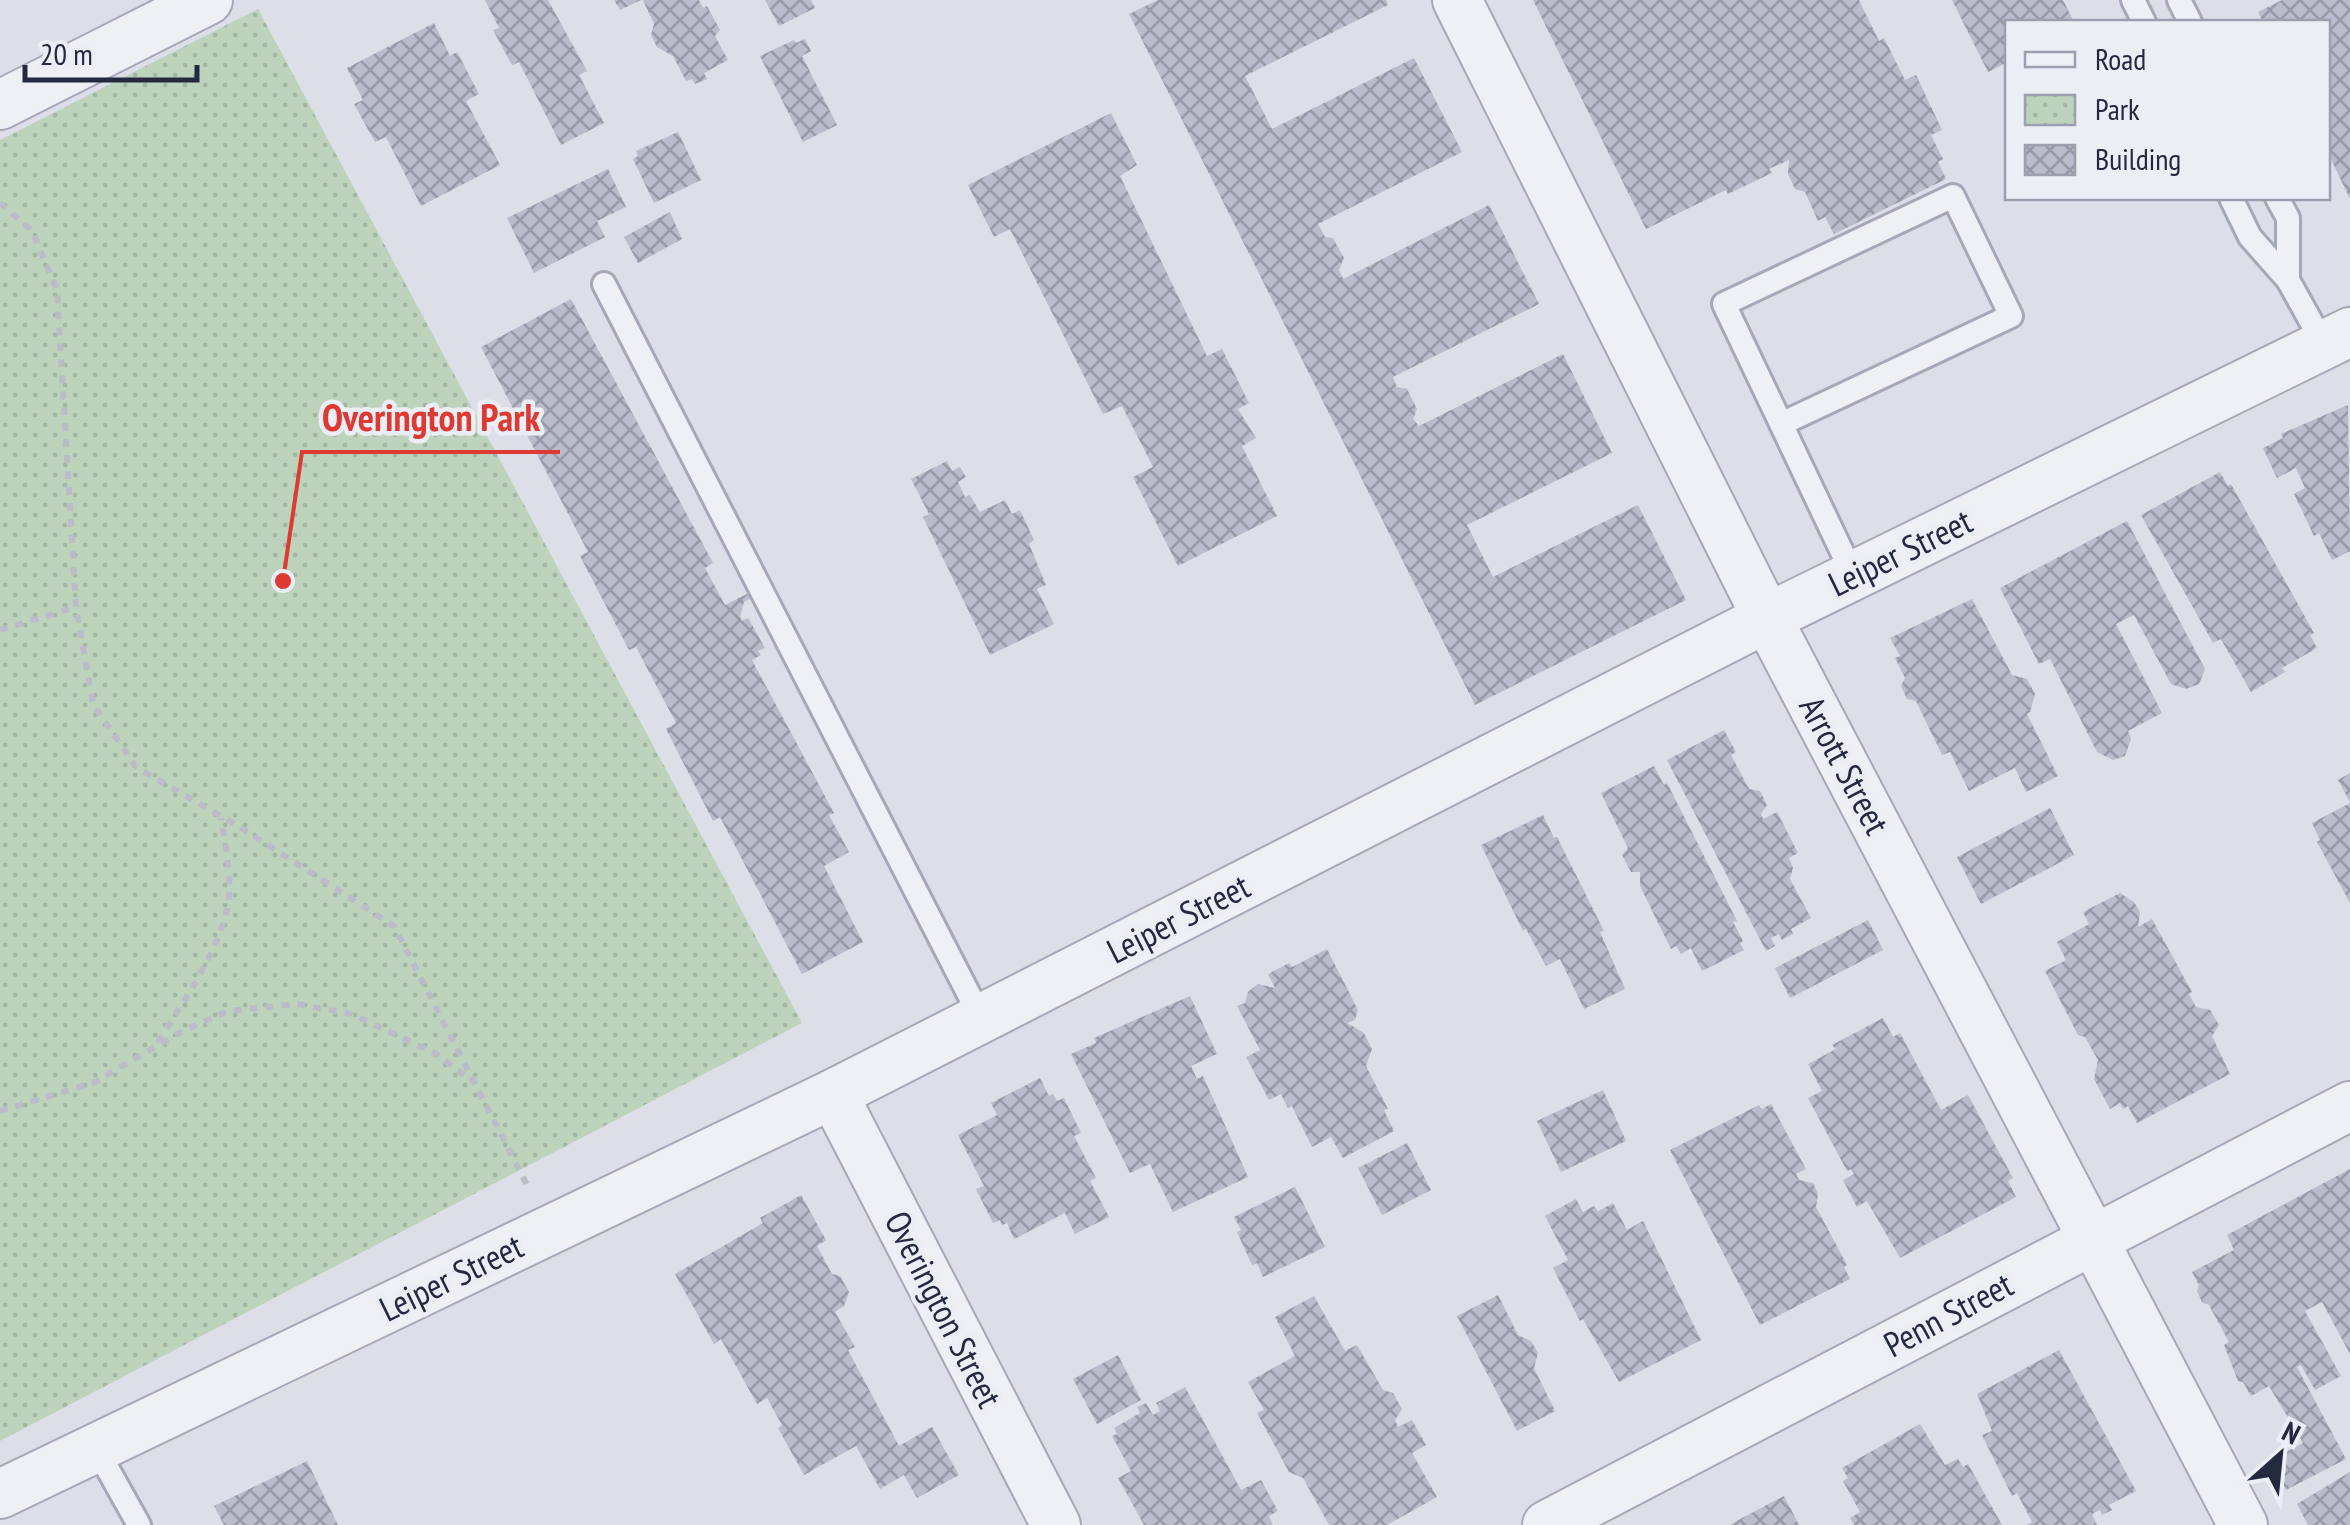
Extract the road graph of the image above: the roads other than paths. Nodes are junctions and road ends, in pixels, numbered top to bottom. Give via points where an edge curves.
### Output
1 (208, 0) edge
2 (1457, 0) edge
3 (0, 105) edge
4 (2232, 200) edge
5 (2278, 200) edge
6 (2288, 280) junction
7 (604, 284) dead end
8 (2337, 338) edge
9 (1781, 424) junction
10 (1854, 576) junction
11 (1767, 618) junction
12 (981, 1018) junction
13 (833, 1094) junction
14 (2350, 1106) edge
15 (2094, 1238) junction
16 (96, 1448) junction
17 (0, 1494) edge
18 (139, 1525) edge
19 (1056, 1525) edge
20 (1547, 1525) edge
21 (2243, 1525) edge

1 - 3 street
2 - 11 street, Arrott Street
4 - 6 lane via 2250,237
5 - 6 lane via 2288,218
6 - 8 lane
7 - 12 lane
8 - 10 street, Leiper Street
9 - 9 lane via 1724,304 1953,196 2011,316
9 - 10 lane
10 - 11 street, Leiper Street
11 - 12 street, Leiper Street
11 - 15 street, Arrott Street
12 - 13 street, Leiper Street
13 - 16 street, Leiper Street
13 - 19 street, Overington Street
14 - 15 street, Penn Street
15 - 20 street, Penn Street
15 - 21 street, Arrott Street
16 - 17 street, Leiper Street
16 - 18 lane

